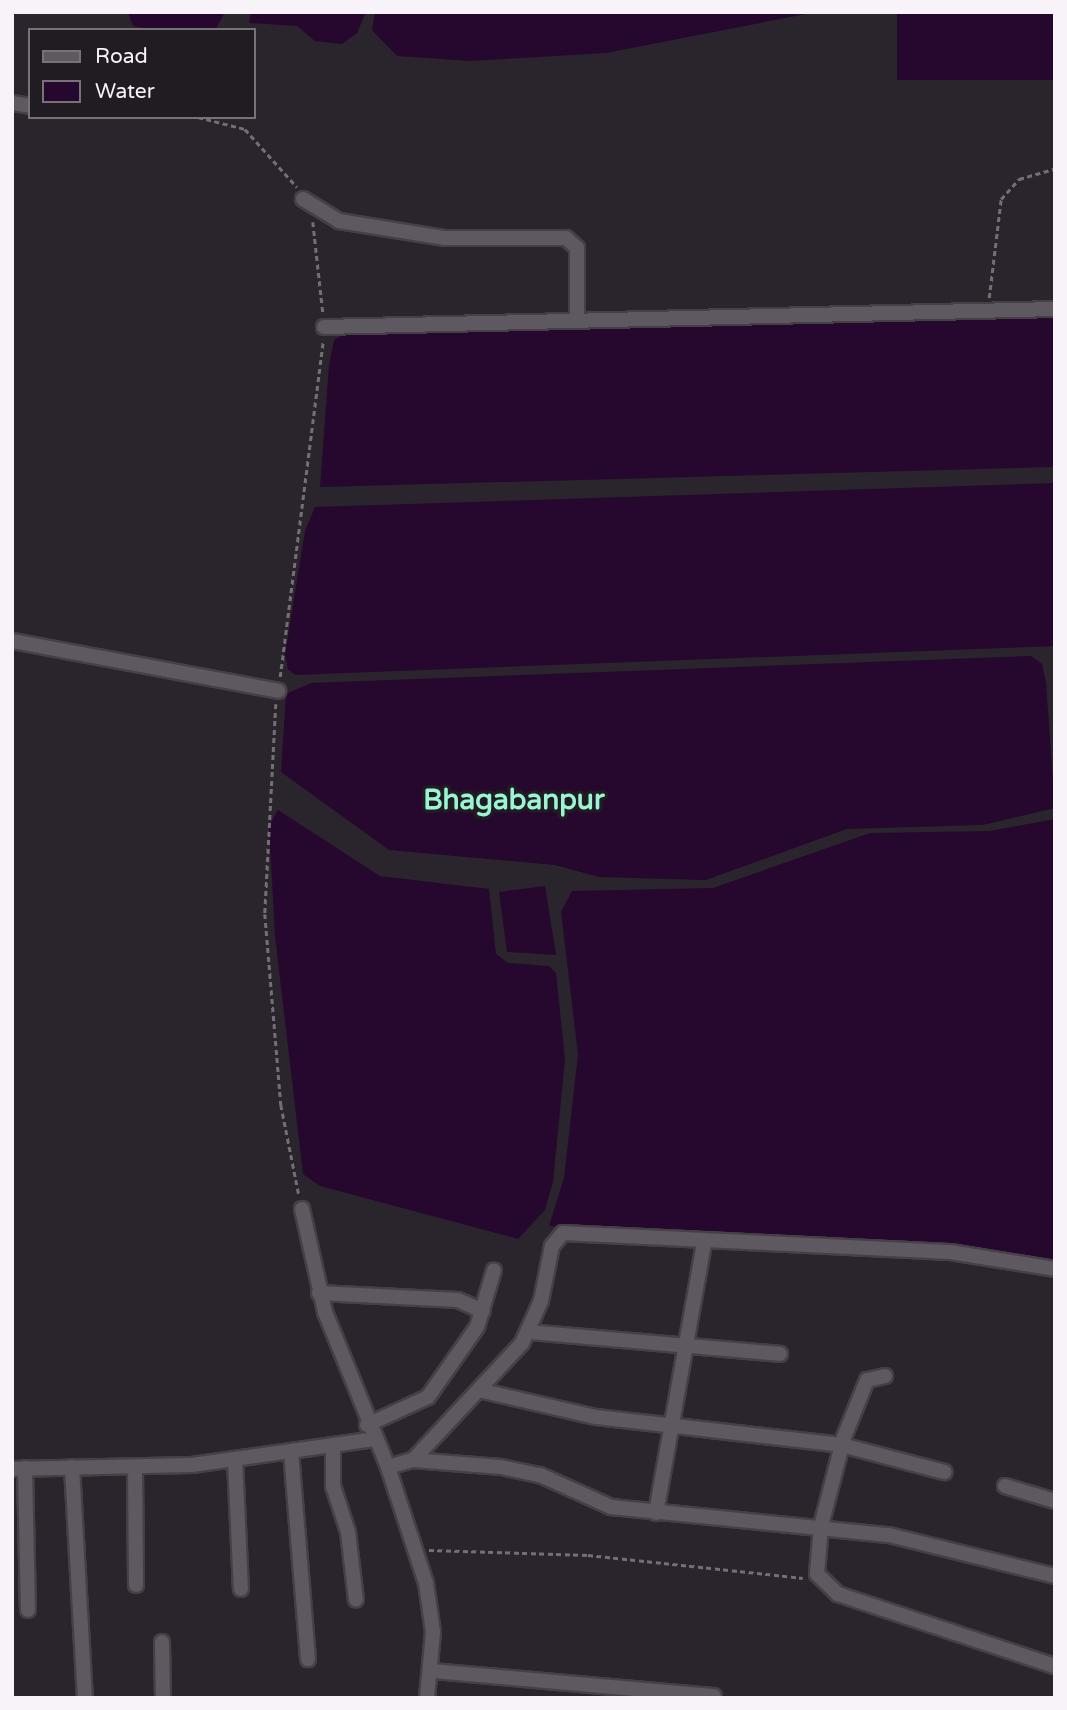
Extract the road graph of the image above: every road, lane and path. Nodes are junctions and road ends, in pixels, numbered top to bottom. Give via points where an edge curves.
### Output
1 (206, 119) edge
2 (1055, 169) edge
3 (303, 199) junction
4 (1055, 309) edge
5 (988, 310) junction
6 (577, 318) junction
7 (324, 327) junction
8 (12, 641) edge
9 (278, 691) junction
10 (302, 1209) joint
11 (704, 1244) junction
12 (1055, 1269) edge
13 (494, 1270) dead end
14 (319, 1293) junction
15 (483, 1311) junction
16 (529, 1332) junction
17 (685, 1346) junction
18 (780, 1354) dead end
19 (885, 1376) dead end
20 (483, 1391) junction
21 (367, 1425) junction
22 (671, 1426) junction
23 (374, 1439) junction
24 (842, 1445) junction
25 (333, 1446) junction
26 (291, 1452) junction
27 (235, 1459) junction
28 (414, 1460) junction
29 (72, 1467) junction
30 (135, 1467) junction
31 (388, 1467) junction
32 (19, 1469) edge
33 (944, 1472) dead end
34 (1005, 1486) dead end
35 (1055, 1500) edge
36 (656, 1513) junction
37 (821, 1526) junction
38 (419, 1552) dead end
39 (1055, 1576) edge
40 (821, 1581) junction
41 (135, 1585) dead end
42 (241, 1589) dead end
43 (356, 1600) dead end
44 (28, 1610) dead end
45 (162, 1642) dead end
46 (308, 1659) dead end
47 (1055, 1666) edge
48 (433, 1671) junction
49 (714, 1696) edge
50 (85, 1698) edge
51 (163, 1698) edge
52 (427, 1698) edge

1 - 3 path via 245,129
2 - 5 path via 1019,179 1001,199
3 - 6 street via 339,221 404,232 484,240 566,238 577,248
3 - 7 path via 315,226
4 - 5 street
5 - 6 street
6 - 7 street
7 - 9 path
8 - 9 street
9 - 10 path via 265,914 281,1105
10 - 14 street
11 - 12 street via 950,1252
11 - 16 street via 603,1231 563,1233 552,1246
11 - 17 street
13 - 15 street
14 - 15 street via 458,1300
14 - 21 street
15 - 21 street via 422,1403
16 - 17 street
16 - 20 street
17 - 18 street
17 - 22 street
19 - 24 street via 863,1386
20 - 22 street via 585,1415
20 - 28 street
21 - 23 street
22 - 24 street
22 - 36 street
23 - 25 street
23 - 31 street
24 - 33 street
24 - 37 street
25 - 26 street
25 - 43 street via 333,1486 348,1532
26 - 27 street
26 - 46 street
27 - 30 street
27 - 42 street
28 - 31 street
28 - 36 street via 527,1472 611,1507
29 - 30 street
29 - 32 street
29 - 50 street
30 - 41 street
31 - 48 street via 426,1583
32 - 44 street
34 - 35 street
36 - 37 street
37 - 39 street via 889,1535
37 - 40 street via 816,1568
38 - 40 path via 588,1555
40 - 47 street via 851,1599
45 - 51 street
48 - 49 street
48 - 52 street

